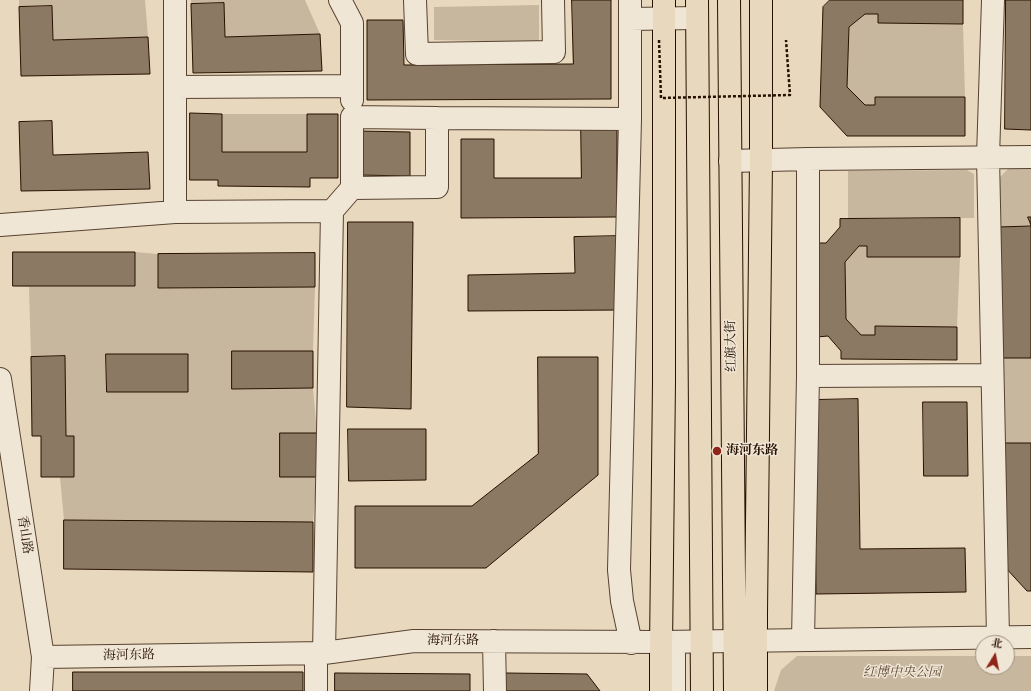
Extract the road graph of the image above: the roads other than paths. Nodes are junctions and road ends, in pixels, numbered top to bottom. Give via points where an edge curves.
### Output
1 (175, 0) edge
2 (340, 0) edge
3 (415, 0) edge
4 (553, 0) edge
5 (729, 0) edge
6 (761, 0) edge
7 (993, 0) edge
8 (664, 9) edge
9 (697, 9) edge
10 (630, 10) edge
11 (352, 86) junction
12 (175, 87) junction
13 (352, 117) junction
14 (437, 118) junction
15 (630, 119) junction
16 (988, 157) junction
17 (1031, 157) edge
18 (808, 159) junction
19 (761, 160) junction
20 (730, 162) junction
21 (352, 188) junction
22 (332, 211) junction
23 (175, 212) junction
24 (0, 225) edge
25 (808, 376) junction
26 (992, 376) junction
27 (0, 379) edge
28 (998, 635) edge
29 (975, 637) edge
30 (1015, 637) edge
31 (1031, 637) edge
32 (803, 640) junction
33 (494, 641) junction
34 (746, 641) junction
35 (667, 642) junction
36 (702, 642) junction
37 (631, 643) junction
38 (320, 653) junction
39 (43, 657) junction
40 (41, 691) edge
41 (316, 691) edge
42 (495, 691) edge
43 (661, 691) edge
44 (674, 691) edge
45 (702, 691) edge
46 (735, 691) edge
47 (756, 691) edge

1 - 12 street
2 - 11 street via 352,23
3 - 4 street via 417,54 554,52
5 - 20 main road, 红旗大街
6 - 19 main road, 红旗大街
7 - 16 street
8 - 9 street
8 - 10 street
8 - 35 main road
9 - 36 main road
10 - 15 street
11 - 12 street
11 - 13 street
12 - 23 street
13 - 14 street
13 - 21 street
14 - 15 street
14 - 21 street via 437,187
15 - 37 street via 619,570 622,601
16 - 17 street
16 - 18 street
16 - 26 street
18 - 19 street
18 - 25 street
19 - 20 street
19 - 34 main road, 红旗大街
20 - 34 main road, 红旗大街
21 - 22 street
22 - 23 street
22 - 38 street
23 - 24 street
25 - 26 street
25 - 32 street
26 - 28 street
27 - 39 street, 香山路
29 - 32 street, 海河东路
30 - 31 street, 海河东路
32 - 34 street, 海河东路
33 - 37 street, 海河东路
33 - 38 street, 海河东路 via 414,641
33 - 42 street
34 - 36 street, 海河东路
34 - 46 main road, 红旗大街
34 - 47 main road, 红旗大街
35 - 36 street, 海河东路
35 - 37 street, 海河东路
35 - 43 main road
35 - 44 street
36 - 45 main road
38 - 39 street, 海河东路
38 - 41 street
39 - 40 street, 香山路

